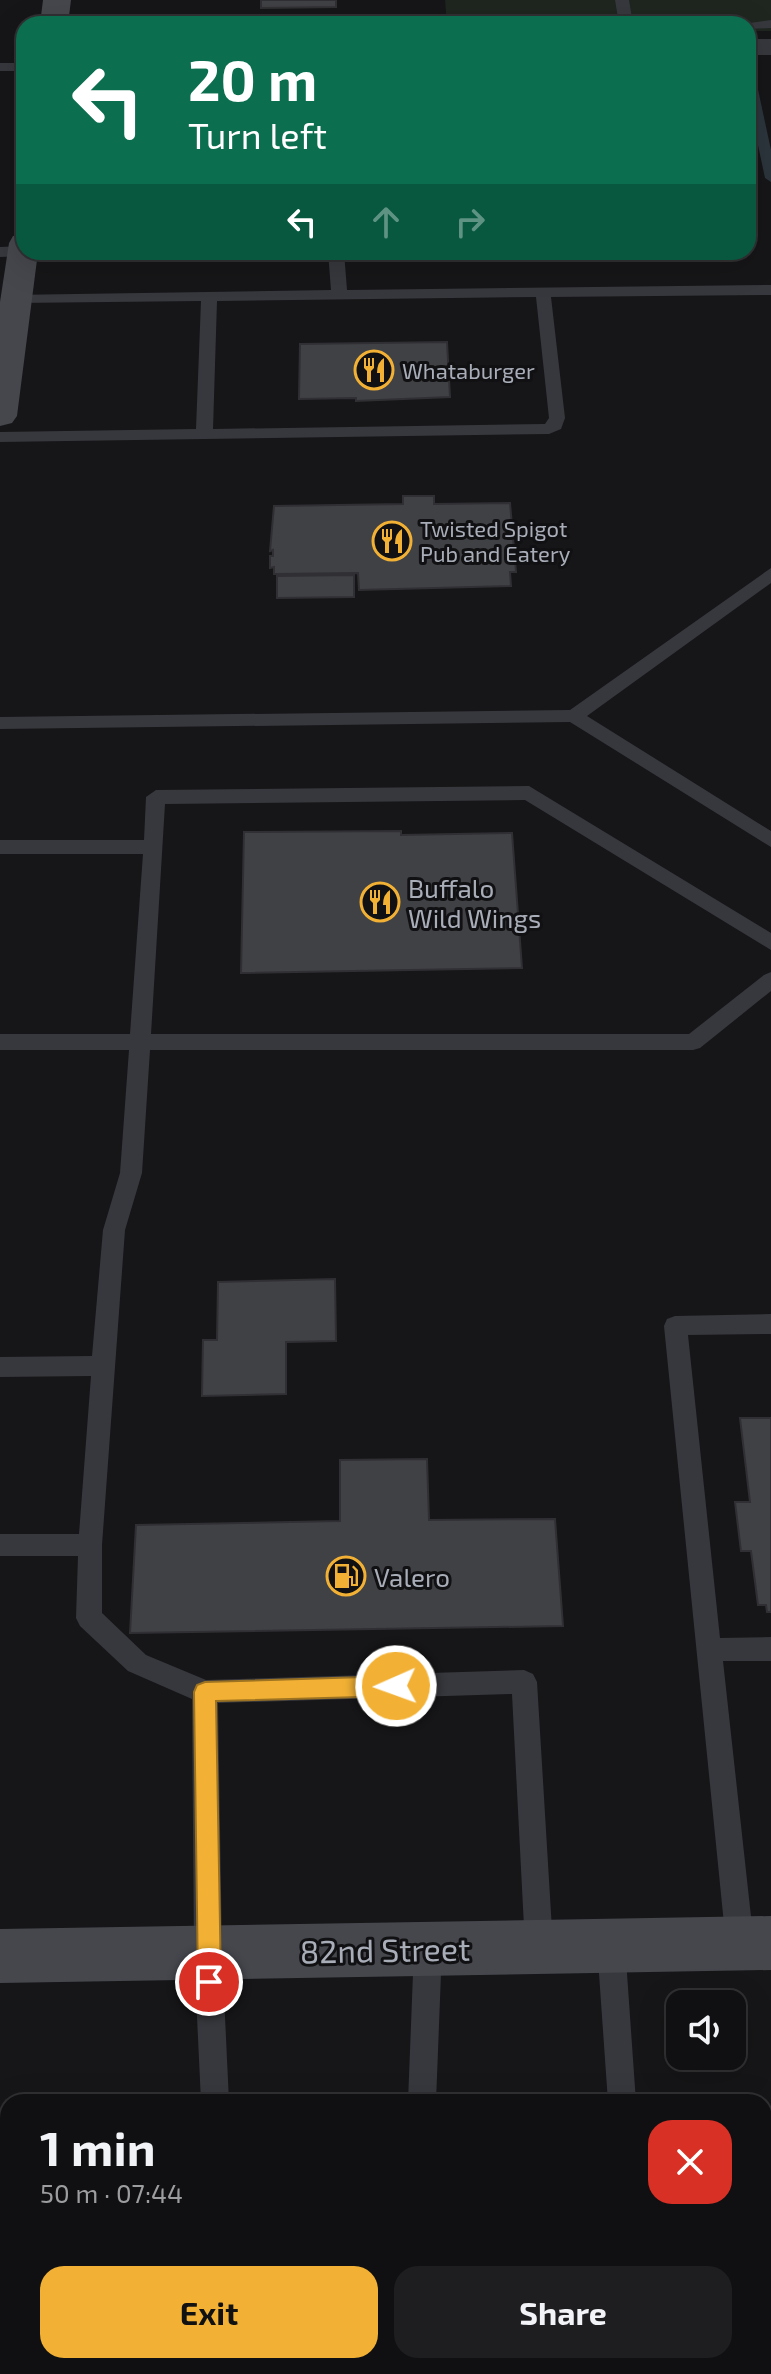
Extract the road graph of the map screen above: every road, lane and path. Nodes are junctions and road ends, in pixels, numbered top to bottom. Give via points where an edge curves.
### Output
1 (16, 249) edge
2 (337, 260) edge
3 (771, 290) edge
4 (543, 292) junction
5 (339, 294) junction
6 (209, 296) junction
7 (16, 298) junction
8 (0, 416) edge
9 (204, 435) junction
10 (0, 437) edge
11 (771, 574) edge
12 (574, 716) junction
13 (0, 723) edge
14 (771, 840) edge
15 (0, 847) edge
16 (153, 847) junction
17 (771, 943) edge
18 (771, 980) edge
19 (0, 1042) edge
20 (142, 1042) junction
21 (771, 1324) edge
22 (103, 1366) junction
23 (0, 1367) edge
24 (0, 1545) edge
25 (90, 1545) junction
26 (771, 1649) edge
27 (709, 1650) junction
28 (205, 1692) junction
29 (756, 1944) edge
30 (611, 1945) junction
31 (539, 1946) junction
32 (428, 1948) junction
33 (208, 1952) junction
34 (0, 1956) edge
35 (215, 2094) edge
36 (422, 2094) edge
37 (621, 2094) edge

1 - 7 main road
2 - 5 lane
3 - 4 lane
4 - 5 lane
4 - 9 lane via 557,418 549,429
5 - 6 lane
6 - 7 lane
6 - 9 lane
7 - 8 main road
9 - 10 lane
11 - 12 lane
12 - 13 lane
12 - 14 lane
15 - 16 lane
16 - 17 lane via 156,797 529,793
16 - 20 lane
18 - 20 lane via 693,1042
19 - 20 lane
20 - 22 lane via 131,1173 114,1230
21 - 27 lane via 675,1326
22 - 23 lane
22 - 25 lane
24 - 25 lane
25 - 28 lane via 89,1618 137,1663
26 - 27 lane
27 - 29 lane
28 - 31 lane via 524,1682
28 - 33 lane
29 - 30 main road, 82nd Street
30 - 31 main road, 82nd Street
30 - 37 lane
31 - 32 main road, 82nd Street
32 - 33 main road, 82nd Street
32 - 36 lane
33 - 34 main road, 82nd Street
33 - 35 lane

